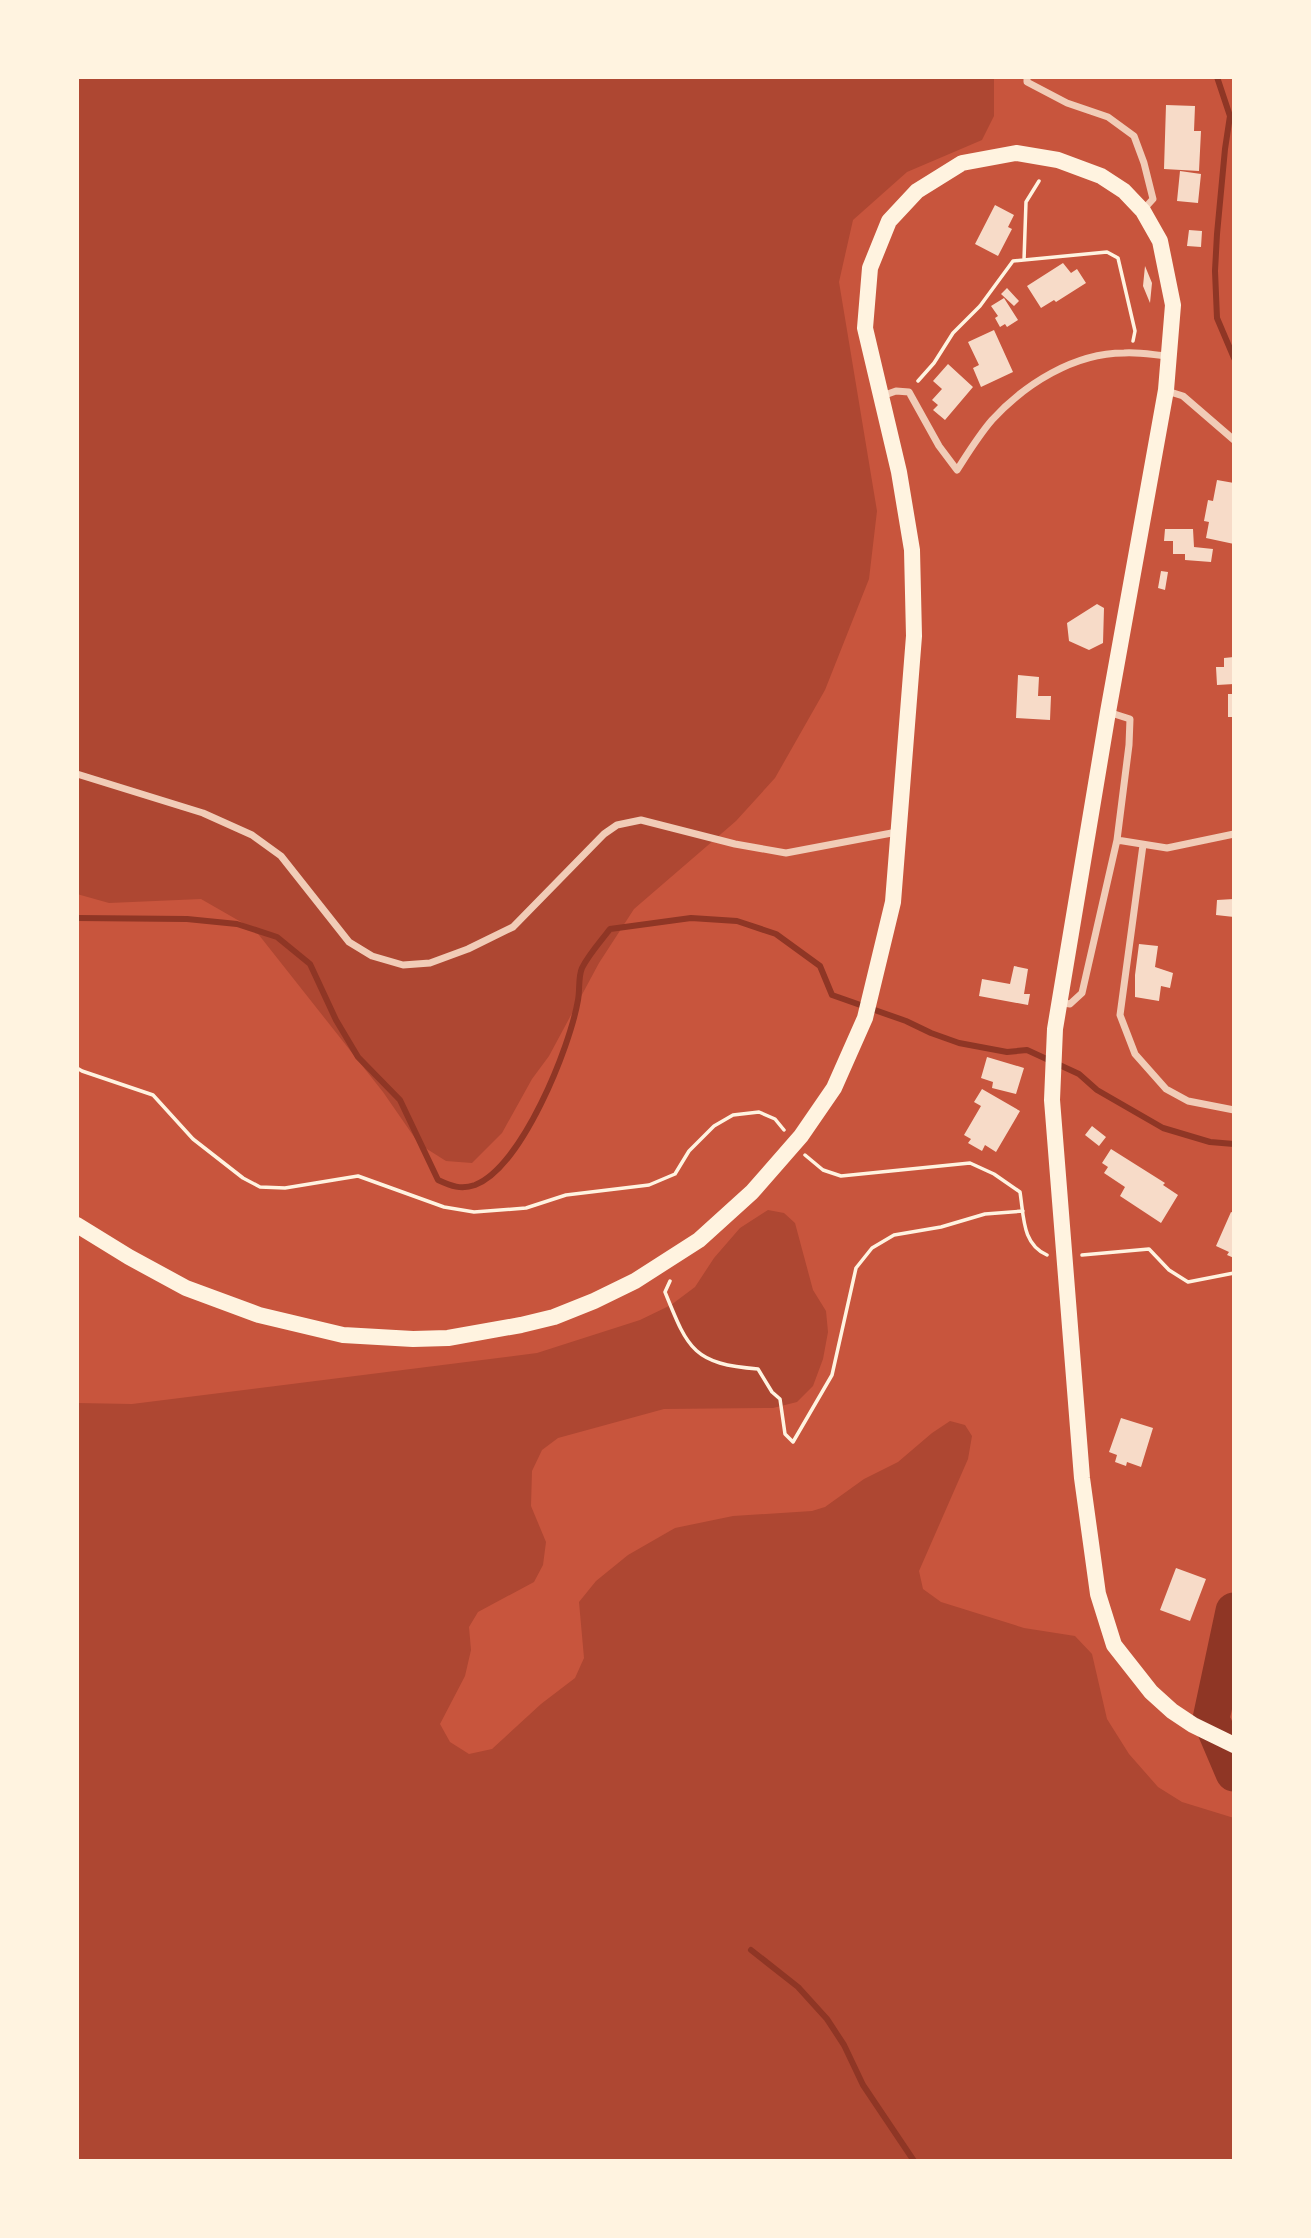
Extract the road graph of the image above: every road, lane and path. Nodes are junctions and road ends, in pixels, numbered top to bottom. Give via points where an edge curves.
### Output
1 (1027, 79) edge
2 (1039, 181) dead end
3 (1143, 211) junction
4 (1024, 260) junction
5 (1130, 353) junction
6 (1169, 356) junction
7 (1166, 390) junction
8 (909, 392) junction
9 (881, 397) junction
10 (1234, 440) edge
11 (1108, 712) junction
12 (77, 774) edge
13 (898, 832) junction
14 (1234, 834) edge
15 (1118, 840) junction
16 (1143, 845) junction
17 (1058, 1002) junction
18 (77, 1068) edge
19 (1234, 1110) edge
20 (786, 1132) dead end
21 (799, 1149) dead end
22 (1023, 1211) junction
23 (77, 1225) edge
24 (1065, 1256) junction
25 (667, 1261) junction
26 (1234, 1273) edge
27 (1234, 1745) edge

1 - 3 street via 1067,103 1108,117 1134,136 1153,199
2 - 4 path via 1026,202
3 - 6 highway via 1160,241 1173,305
3 - 9 highway via 1101,176 1058,160 1016,153 962,163 917,191 889,221 870,268 865,328
4 - 5 path via 1107,252 1118,258 1135,331
4 - 8 path via 1013,261
5 - 6 street
5 - 8 street via 1084,359 1017,395 957,470
6 - 7 highway
7 - 10 street via 1183,396
7 - 11 highway
8 - 9 street
9 - 13 highway via 912,550 914,636
11 - 15 street via 1130,719
11 - 17 highway
12 - 13 street via 203,813 252,835 281,856 349,942 372,956 403,965 430,963 513,927 617,825 641,820 786,853
13 - 25 highway via 893,902 865,1018 834,1088 801,1136 752,1192 699,1240
14 - 16 street via 1167,848
15 - 16 street
15 - 17 street via 1082,993 1070,1004
16 - 19 street via 1120,1014 1135,1054 1166,1089 1188,1101
17 - 24 highway via 1052,1100
18 - 20 path via 153,1095 193,1139 260,1187 285,1188 358,1176 443,1207 474,1212 526,1208 566,1195 649,1185 676,1174 689,1151 714,1126 733,1115 759,1112 775,1119
21 - 22 path via 823,1170 842,1176 970,1163 1020,1192
22 - 24 path via 1034,1250 1050,1257
22 - 25 path via 985,1214 894,1235 872,1248 856,1268 832,1375 793,1442 785,1434 780,1399 758,1369 728,1367 698,1353 683,1337 665,1292 673,1275
23 - 25 highway via 186,1288 219,1301 302,1327 374,1339 448,1338 554,1318
24 - 26 path via 1149,1250 1188,1282
24 - 27 highway via 1082,1478 1098,1594 1114,1645 1151,1692 1193,1725

